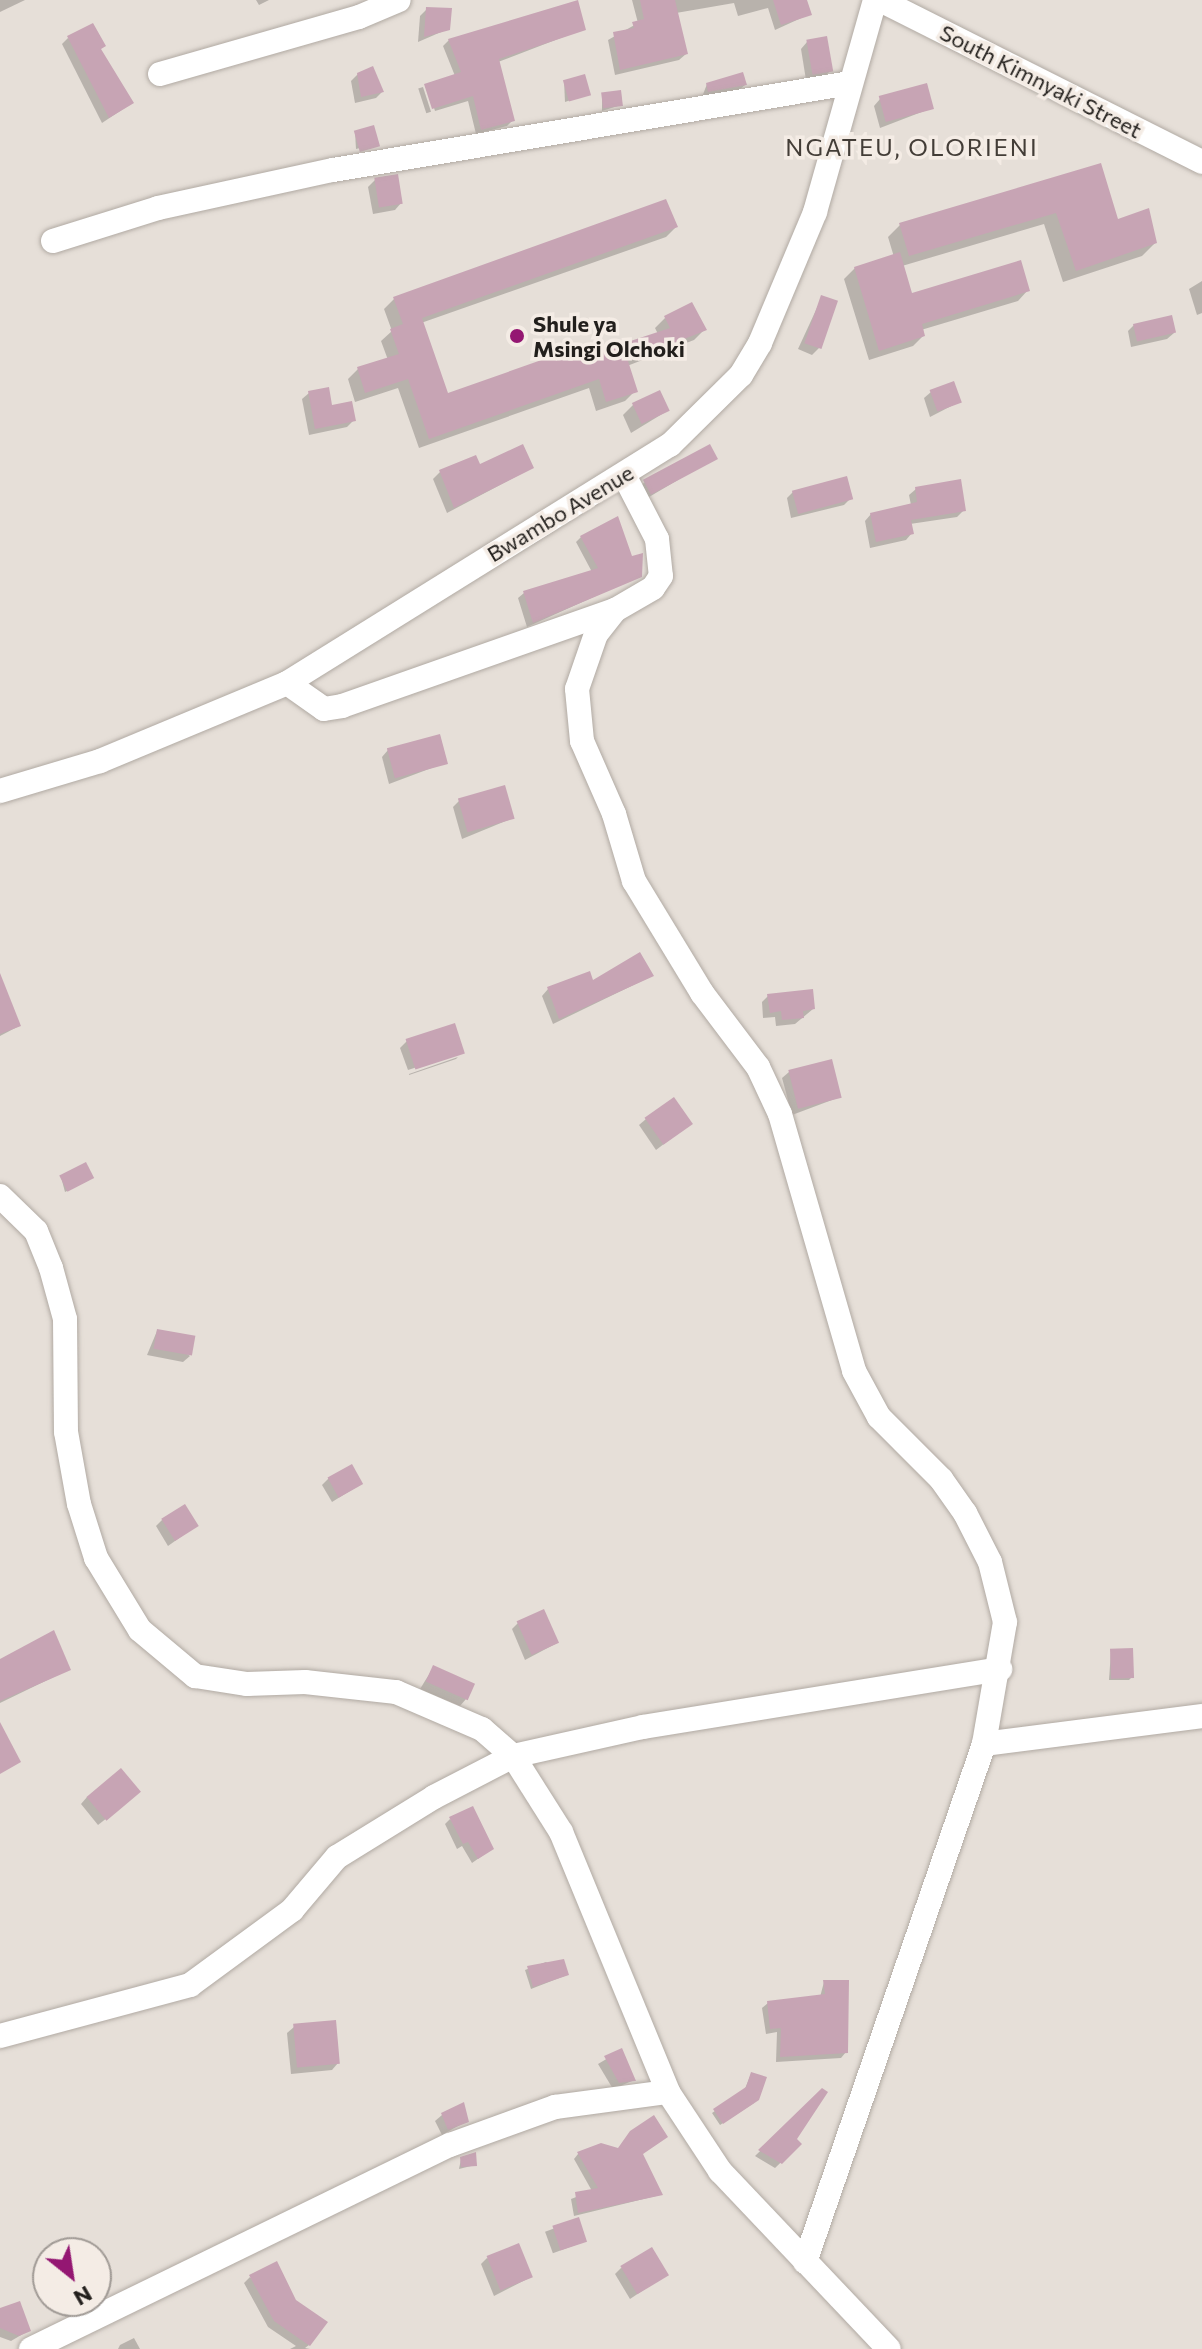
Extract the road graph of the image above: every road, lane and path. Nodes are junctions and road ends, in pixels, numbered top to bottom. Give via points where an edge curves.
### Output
1 (399, 0) edge
2 (877, 0) edge
3 (160, 74) dead end
4 (850, 83) junction
5 (1202, 162) edge
6 (53, 241) dead end
7 (624, 475) junction
8 (615, 610) junction
9 (287, 683) junction
10 (0, 791) edge
11 (0, 1196) edge
12 (1000, 1669) junction
13 (1202, 1716) edge
14 (984, 1744) junction
15 (513, 1756) junction
16 (0, 2036) edge
17 (668, 2092) junction
18 (805, 2262) junction
19 (31, 2349) edge
20 (889, 2349) edge

1 - 3 street via 359,17
2 - 4 street, Bwambo Avenue
2 - 5 street, South Kimnyaki Street
4 - 6 street via 333,170 158,208
4 - 7 street, Bwambo Avenue via 815,212 760,343 741,375 680,436
7 - 8 street via 648,516 663,559 653,588
7 - 9 street, Bwambo Avenue
8 - 9 street via 342,706 324,709
8 - 12 street via 585,658 576,716 614,814 627,866 662,931 773,1096 795,1155 841,1336 863,1389 885,1425 953,1495 990,1562 1005,1622
9 - 10 street, Bwambo Avenue via 100,761
11 - 15 street via 36,1231 51,1268 65,1319 66,1432 79,1504 96,1558 140,1630 195,1676 396,1692 482,1729
12 - 14 street
12 - 15 street via 643,1727
13 - 14 street
14 - 18 street
15 - 16 street via 337,1857 292,1910 190,1985
15 - 17 street via 561,1832
17 - 18 street via 720,2171
17 - 19 street via 555,2107 450,2145
18 - 20 street

